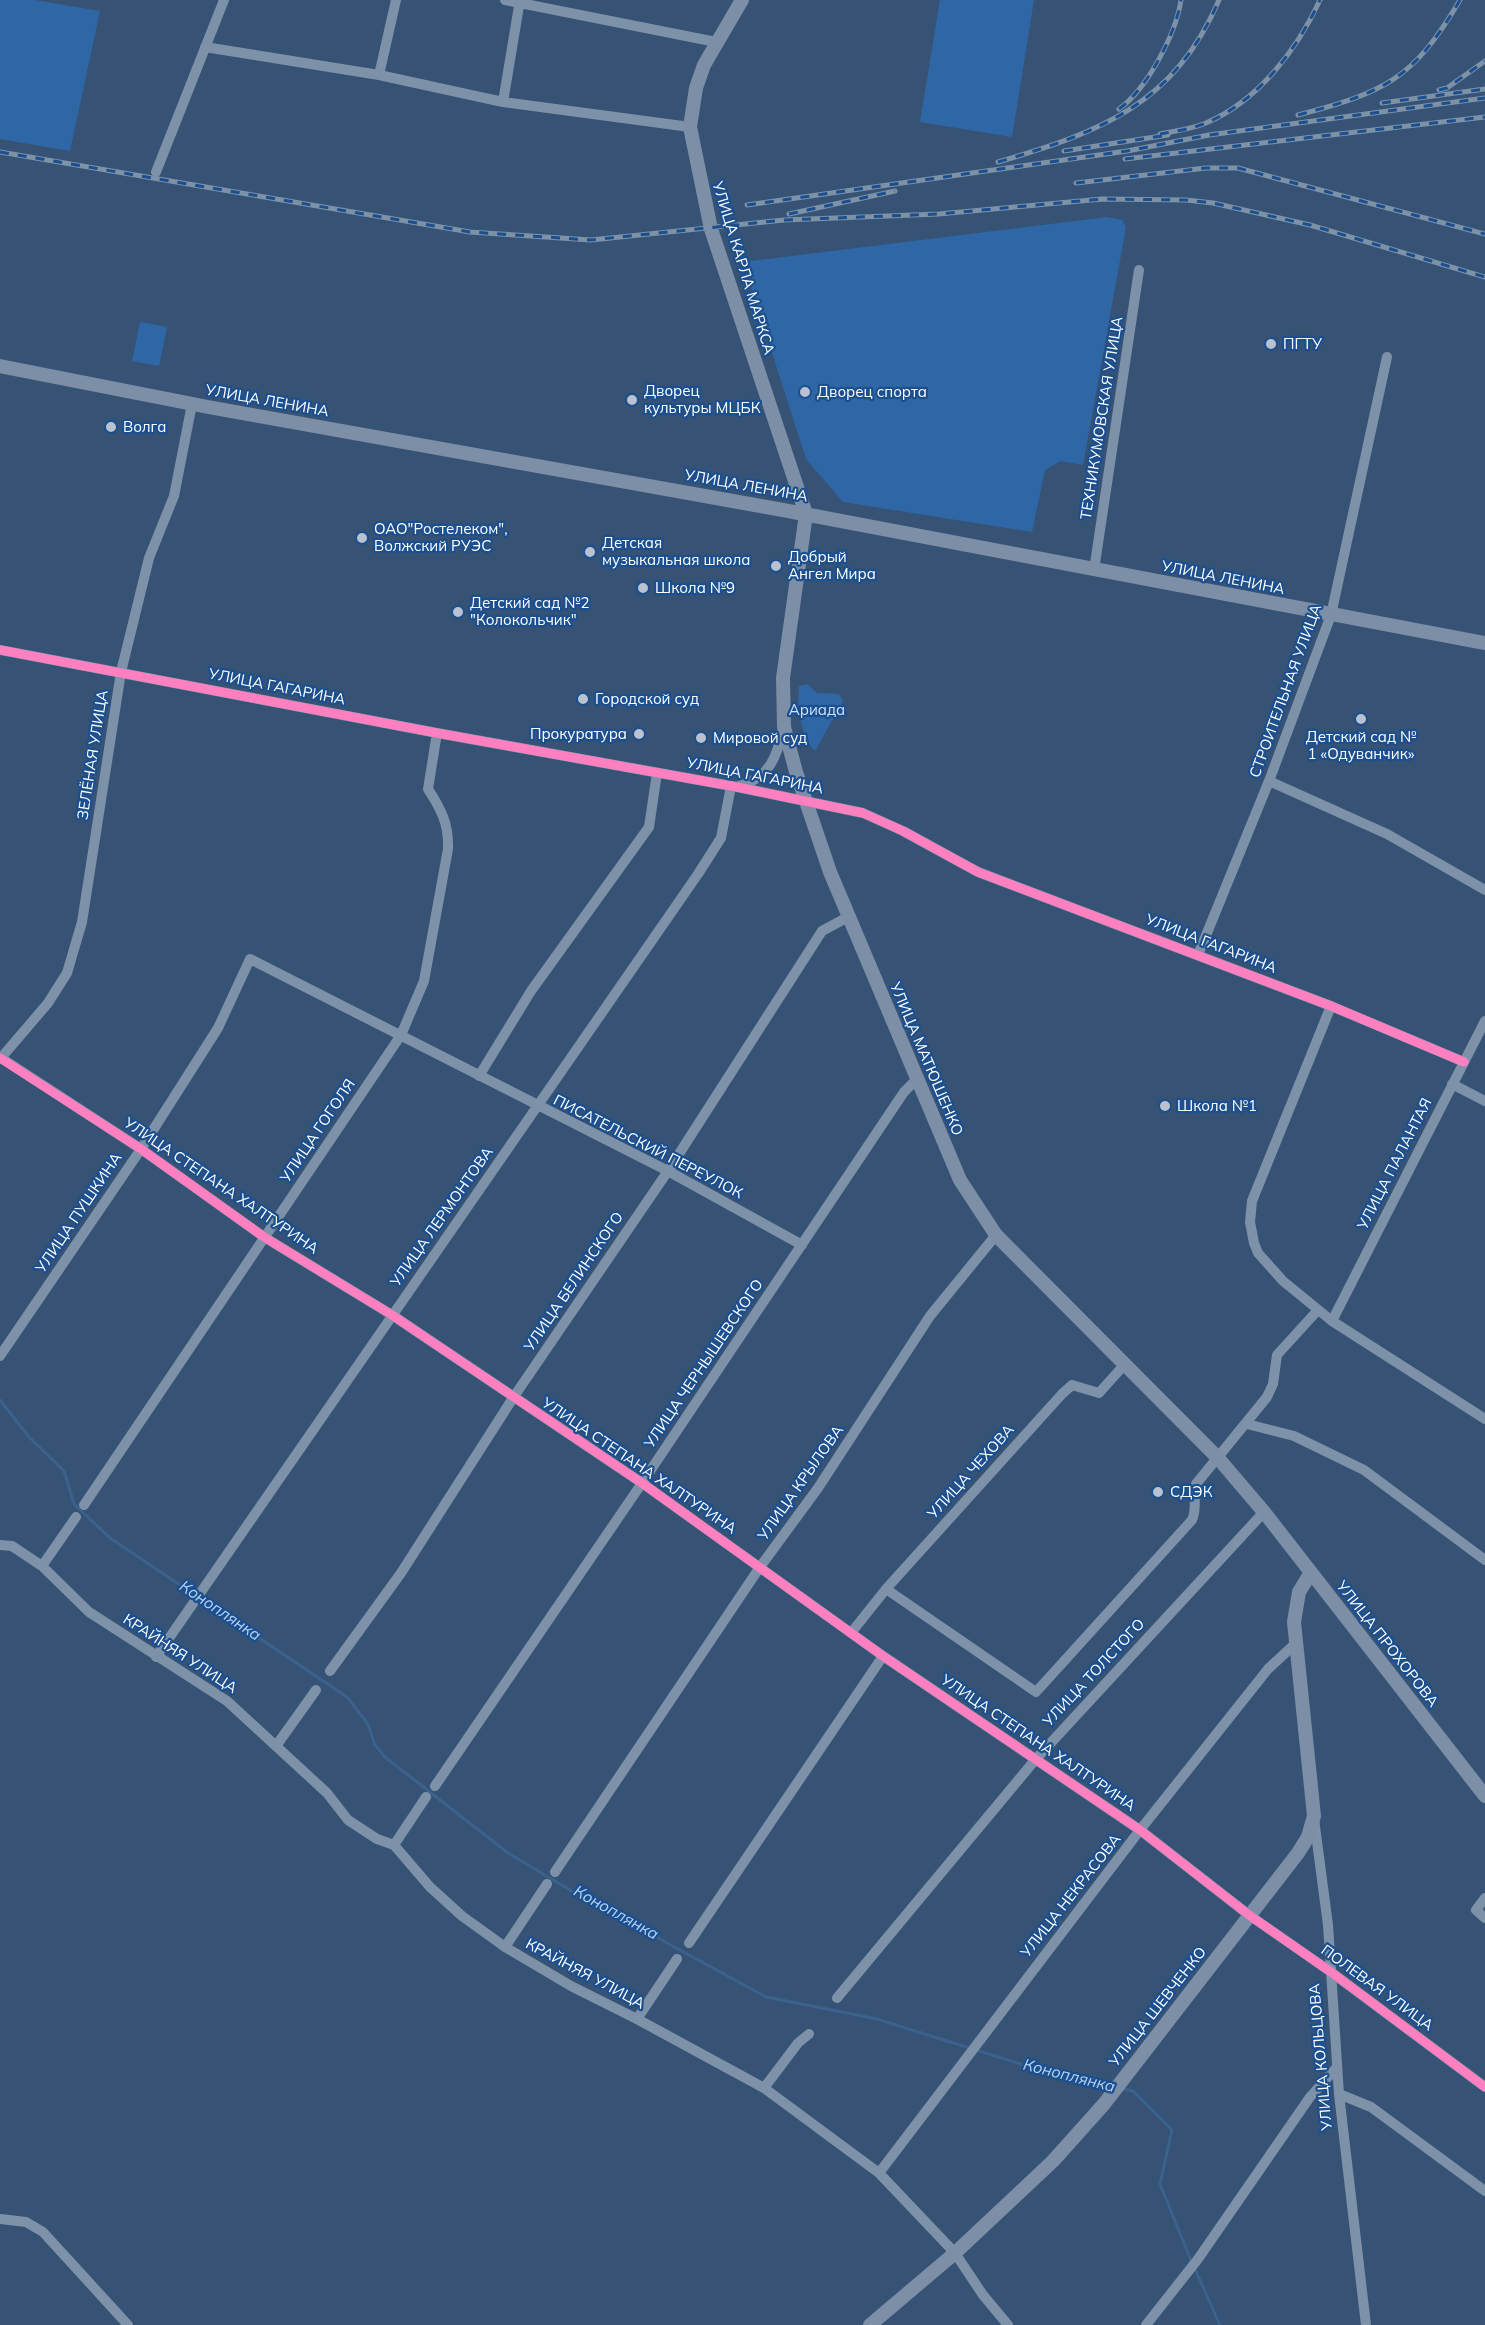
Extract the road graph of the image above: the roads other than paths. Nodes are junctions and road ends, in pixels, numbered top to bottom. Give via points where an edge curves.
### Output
1 (224, 0) edge
2 (396, 0) edge
3 (505, 0) edge
4 (742, 0) edge
5 (520, 2) edge
6 (716, 42) junction
7 (205, 47) junction
8 (379, 75) junction
9 (502, 102) junction
10 (690, 127) junction
11 (156, 172) dead end
12 (1139, 270) dead end
13 (1388, 357) dead end
14 (0, 366) edge
15 (192, 404) junction
16 (806, 514) junction
17 (1094, 570) junction
18 (1332, 615) junction
19 (1485, 643) edge
20 (0, 650) edge
21 (121, 672) junction
22 (784, 727) junction
23 (437, 733) junction
24 (657, 773) junction
25 (1269, 781) junction
26 (734, 786) junction
27 (805, 801) junction
28 (1485, 890) edge
29 (848, 917) junction
30 (1198, 955) junction
31 (250, 959) joint
32 (1331, 1006) junction
33 (1485, 1021) edge
34 (401, 1035) junction
35 (0, 1058) edge
36 (1464, 1062) junction
37 (479, 1076) junction
38 (917, 1079) junction
39 (1452, 1084) junction
40 (1485, 1101) edge
41 (537, 1107) junction
42 (141, 1149) junction
43 (668, 1171) junction
44 (996, 1235) junction
45 (264, 1237) junction
46 (802, 1245) junction
47 (1317, 1311) junction
48 (392, 1315) junction
49 (1332, 1321) junction
50 (0, 1356) edge
51 (1125, 1364) junction
52 (513, 1398) junction
53 (1485, 1419) edge
54 (1247, 1424) junction
55 (1218, 1458) junction
56 (642, 1482) junction
57 (84, 1505) dead end
58 (1264, 1512) junction
59 (76, 1516) dead end
60 (0, 1545) edge
61 (1485, 1560) edge
62 (42, 1566) junction
63 (760, 1567) junction
64 (1310, 1574) junction
65 (886, 1589) junction
66 (851, 1633) junction
67 (1295, 1644) junction
68 (883, 1656) junction
69 (156, 1657) junction
70 (330, 1671) dead end
71 (316, 1690) dead end
72 (276, 1746) junction
73 (1035, 1760) junction
74 (435, 1786) dead end
75 (1484, 1794) edge
76 (426, 1797) dead end
77 (1314, 1816) junction
78 (1140, 1830) junction
79 (394, 1845) junction
80 (555, 1872) dead end
81 (547, 1884) dead end
82 (1485, 1898) edge
83 (1249, 1915) junction
84 (1485, 1918) edge
85 (688, 1943) dead end
86 (505, 1947) junction
87 (678, 1959) dead end
88 (1330, 1972) junction
89 (837, 1998) dead end
90 (637, 2019) junction
91 (809, 2034) dead end
92 (1337, 2067) junction
93 (1485, 2087) edge
94 (764, 2088) junction
95 (1339, 2094) junction
96 (879, 2173) junction
97 (1485, 2191) edge
98 (0, 2219) edge
99 (955, 2253) junction
100 (128, 2325) edge
101 (870, 2325) edge
102 (1008, 2325) edge
103 (1146, 2325) edge
104 (1366, 2325) edge

1 - 7 street
2 - 8 street
3 - 5 street
4 - 6 main road, УЛИЦА КАРЛА МАРКСА
5 - 6 street
5 - 9 street
6 - 10 main road, УЛИЦА КАРЛА МАРКСА via 696,88
7 - 8 street
7 - 11 street
8 - 9 street
9 - 10 street
10 - 16 main road, УЛИЦА КАРЛА МАРКСА via 711,230
12 - 17 street, ТЕХНИКУМОВСКАЯ УЛИЦА
13 - 18 street, СТРОИТЕЛЬНАЯ УЛИЦА
14 - 15 main road, УЛИЦА ЛЕНИНА
15 - 16 main road, УЛИЦА ЛЕНИНА
15 - 21 street, ЗЕЛЁНАЯ УЛИЦА via 174,496 149,558
16 - 17 main road, УЛИЦА ЛЕНИНА
16 - 22 main road, УЛИЦА МАТЮШЕНКО via 783,678
17 - 18 main road, УЛИЦА ЛЕНИНА
18 - 19 main road, УЛИЦА ЛЕНИНА
18 - 25 street, СТРОИТЕЛЬНАЯ УЛИЦА
20 - 21 street, УЛИЦА ГАГАРИНА
21 - 23 street, УЛИЦА ГАГАРИНА
21 - 35 street, ЗЕЛЁНАЯ УЛИЦА via 82,922 66,973 48,1003
22 - 26 street via 772,764 752,783
22 - 27 main road, УЛИЦА МАТЮШЕНКО
23 - 24 street, УЛИЦА ГАГАРИНА
23 - 34 street, УЛИЦА ГОГОЛЯ via 428,789 444,815 448,849 424,981
24 - 26 street, УЛИЦА ГАГАРИНА
24 - 37 street via 649,827 531,991
25 - 28 street via 1387,834
25 - 30 street, СТРОИТЕЛЬНАЯ УЛИЦА
26 - 27 street, УЛИЦА ГАГАРИНА
26 - 41 street, УЛИЦА ЛЕРМОНТОВА via 721,838
27 - 29 main road, УЛИЦА МАТЮШЕНКО
27 - 30 street, УЛИЦА ГАГАРИНА via 863,813 978,872
29 - 38 main road, УЛИЦА МАТЮШЕНКО
29 - 43 street, УЛИЦА БЕЛИНСКОГО via 822,931
30 - 32 street, УЛИЦА ГАГАРИНА
31 - 34 street, ПИСАТЕЛЬСКИЙ ПЕРЕУЛОК
31 - 42 street, УЛИЦА ПУШКИНА via 218,1028
32 - 36 street, УЛИЦА ГАГАРИНА
32 - 47 street via 1250,1213 1251,1235 1258,1253 1282,1281
33 - 36 street, УЛИЦА ПАЛАНТАЯ
34 - 37 street, ПИСАТЕЛЬСКИЙ ПЕРЕУЛОК
34 - 45 street, УЛИЦА ГОГОЛЯ
35 - 42 street, УЛИЦА СТЕПАНА ХАЛТУРИНА
36 - 39 street, УЛИЦА ПАЛАНТАЯ
37 - 41 street, ПИСАТЕЛЬСКИЙ ПЕРЕУЛОК
38 - 44 main road, УЛИЦА МАТЮШЕНКО via 960,1180
38 - 46 street, УЛИЦА ЧЕРНЫШЕВСКОГО via 904,1092
39 - 40 street
39 - 49 street, УЛИЦА ПАЛАНТАЯ
41 - 43 street, ПИСАТЕЛЬСКИЙ ПЕРЕУЛОК
41 - 48 street, УЛИЦА ЛЕРМОНТОВА
42 - 45 street, УЛИЦА СТЕПАНА ХАЛТУРИНА
42 - 50 street, УЛИЦА ПУШКИНА
43 - 46 street, ПИСАТЕЛЬСКИЙ ПЕРЕУЛОК
43 - 52 street, УЛИЦА БЕЛИНСКОГО
44 - 51 main road, УЛИЦА МАТЮШЕНКО
44 - 63 street, УЛИЦА КРЫЛОВА via 930,1316 818,1488
45 - 48 street, УЛИЦА СТЕПАНА ХАЛТУРИНА
45 - 57 street, УЛИЦА ГОГОЛЯ
46 - 56 street, УЛИЦА ЧЕРНЫШЕВСКОГО
47 - 49 street
47 - 54 street via 1277,1355 1273,1384
48 - 52 street, УЛИЦА СТЕПАНА ХАЛТУРИНА
48 - 69 street, УЛИЦА ЛЕРМОНТОВА
49 - 53 street
51 - 55 main road, УЛИЦА МАТЮШЕНКО
51 - 65 street, УЛИЦА ЧЕХОВА via 1099,1393 1072,1385 1062,1394
52 - 56 street, УЛИЦА СТЕПАНА ХАЛТУРИНА
52 - 70 street, УЛИЦА БЕЛИНСКОГО via 401,1573
54 - 55 street
54 - 61 street via 1294,1436 1364,1470
55 - 58 main road, УЛИЦА МАТЮШЕНКО
55 - 65 street via 1196,1484 1192,1520 1036,1692
56 - 63 street, УЛИЦА СТЕПАНА ХАЛТУРИНА
56 - 74 street, УЛИЦА ЧЕРНЫШЕВСКОГО
58 - 64 main road, УЛИЦА ПРОХОРОВА
58 - 73 street, УЛИЦА ТОЛСТОГО
59 - 62 street
60 - 62 street, КРАЙНЯЯ УЛИЦА via 12,1546
62 - 69 street, КРАЙНЯЯ УЛИЦА via 76,1602
63 - 66 street, УЛИЦА СТЕПАНА ХАЛТУРИНА
63 - 80 street, УЛИЦА КРЫЛОВА
64 - 67 main road, УЛИЦА КОЛЬЦОВА via 1295,1605
64 - 75 main road, УЛИЦА ПРОХОРОВА
65 - 66 street, УЛИЦА ЧЕХОВА
66 - 68 street, УЛИЦА СТЕПАНА ХАЛТУРИНА
67 - 77 main road, УЛИЦА КОЛЬЦОВА
67 - 78 street, УЛИЦА НЕКРАСОВА via 1268,1670
68 - 73 street, УЛИЦА СТЕПАНА ХАЛТУРИНА
68 - 85 street
69 - 72 street, КРАЙНЯЯ УЛИЦА via 227,1701
71 - 72 street
72 - 79 street, КРАЙНЯЯ УЛИЦА via 354,1824
73 - 78 street, УЛИЦА СТЕПАНА ХАЛТУРИНА
73 - 89 street, УЛИЦА ТОЛСТОГО
76 - 79 street
77 - 83 main road, УЛИЦА ШЕВЧЕНКО via 1298,1854
77 - 88 street, УЛИЦА КОЛЬЦОВА
78 - 83 street, УЛИЦА СТЕПАНА ХАЛТУРИНА
78 - 96 street, УЛИЦА НЕКРАСОВА
79 - 86 street, КРАЙНЯЯ УЛИЦА via 430,1887
81 - 86 street
82 - 84 street via 1476,1910
83 - 88 street, ПОЛЕВАЯ УЛИЦА
83 - 99 main road, УЛИЦА ШЕВЧЕНКО via 1104,2104 1053,2161
86 - 90 street, КРАЙНЯЯ УЛИЦА
87 - 90 street
88 - 92 street, УЛИЦА КОЛЬЦОВА
88 - 93 street, ПОЛЕВАЯ УЛИЦА
90 - 94 street, КРАЙНЯЯ УЛИЦА
91 - 94 street
92 - 95 street, УЛИЦА КОЛЬЦОВА
92 - 103 street via 1310,2097 1188,2273
94 - 96 street, КРАЙНЯЯ УЛИЦА
95 - 97 street via 1371,2107
95 - 104 street, УЛИЦА КОЛЬЦОВА
96 - 99 street, КРАЙНЯЯ УЛИЦА
98 - 100 street via 26,2222 43,2232
99 - 101 main road, УЛИЦА ШЕВЧЕНКО
99 - 102 street, КРАЙНЯЯ УЛИЦА

